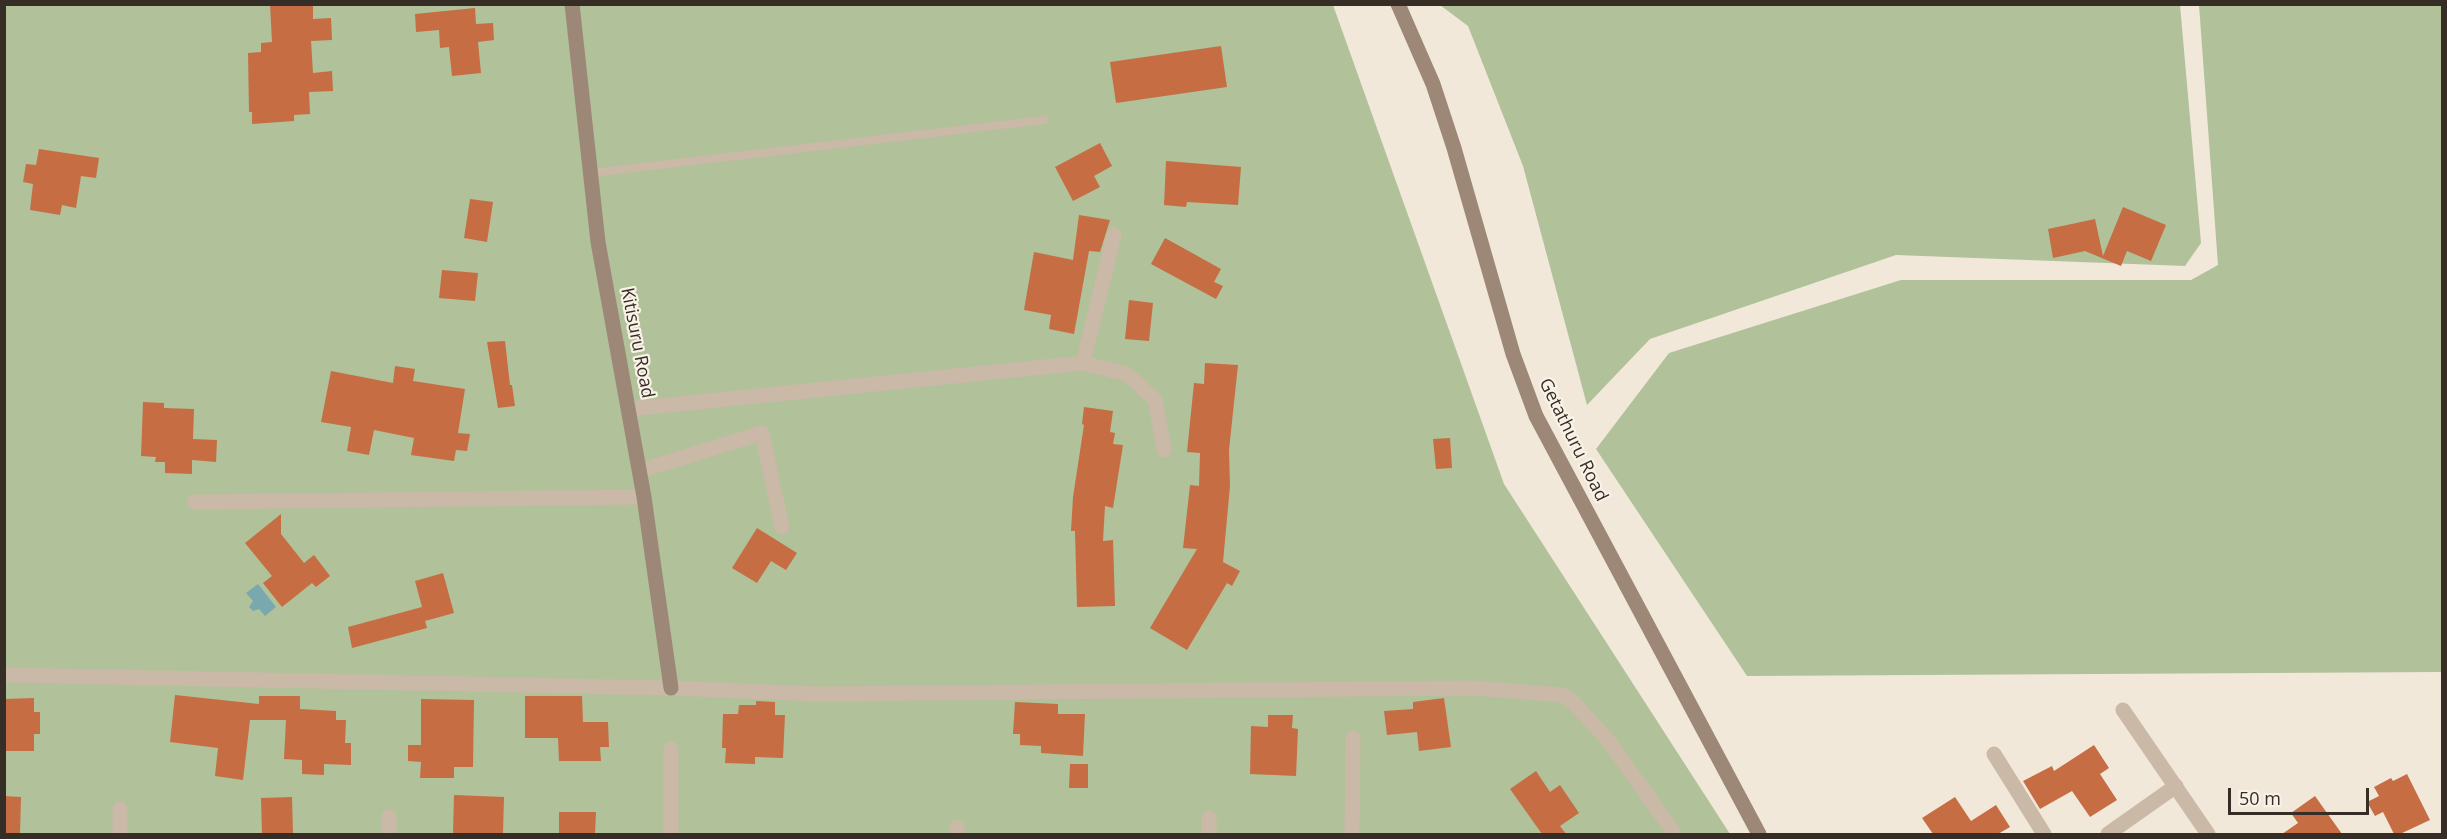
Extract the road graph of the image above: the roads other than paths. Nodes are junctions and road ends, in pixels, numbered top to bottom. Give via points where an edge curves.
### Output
1 (572, 4) edge
2 (1398, 4) edge
3 (1044, 120) dead end
4 (591, 173) junction
5 (1114, 235) dead end
6 (1083, 363) junction
7 (629, 409) junction
8 (1164, 450) dead end
9 (639, 471) junction
10 (644, 497) junction
11 (195, 502) dead end
12 (782, 527) dead end
13 (4, 675) edge
14 (671, 688) junction
15 (2124, 710) dead end
16 (1353, 738) dead end
17 (670, 749) dead end
18 (1994, 754) dead end
19 (2176, 786) junction
20 (120, 808) dead end
21 (389, 817) dead end
22 (1209, 818) dead end
23 (120, 834) edge
24 (388, 834) edge
25 (670, 834) edge
26 (1209, 834) edge
27 (1352, 834) edge
28 (1675, 834) edge
29 (1759, 834) edge
30 (2044, 834) edge
31 (2108, 834) edge
32 (2208, 834) edge

1 - 4 main road, Kitisuru Road
2 - 29 main road, Getathuru Road via 1454,148 1513,354 1536,416
3 - 4 lane
4 - 7 main road, Kitisuru Road via 598,242
5 - 6 street
6 - 7 street
6 - 8 street via 1127,374 1155,399
7 - 9 main road, Kitisuru Road
9 - 10 main road, Kitisuru Road
9 - 12 street via 762,433
10 - 11 street
10 - 14 main road, Kitisuru Road
13 - 14 street
14 - 28 street via 818,694 1473,688 1562,695 1608,740
15 - 19 street
16 - 27 street
17 - 25 street
18 - 30 street
19 - 31 street
19 - 32 street
20 - 23 street
21 - 24 street
22 - 26 street

